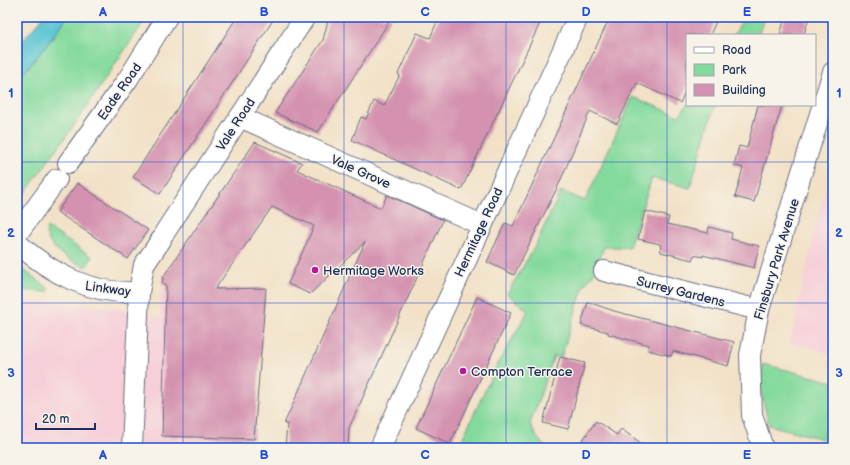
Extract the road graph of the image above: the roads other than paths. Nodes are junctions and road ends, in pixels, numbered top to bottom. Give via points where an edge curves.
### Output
1 (167, 17) edge
2 (305, 17) edge
3 (578, 17) edge
4 (833, 72) edge
5 (240, 117) junction
6 (68, 163) dead end
7 (57, 179) dead end
8 (482, 225) junction
9 (17, 234) edge
10 (17, 243) edge
11 (604, 271) dead end
12 (139, 292) junction
13 (759, 310) junction
14 (132, 448) edge
15 (380, 448) edge
16 (763, 448) edge

1 - 6 street, Eade Road via 128,79
2 - 5 street, Vale Road
3 - 8 street, Hermitage Road
4 - 13 street, Finsbury Park Avenue
5 - 8 street, Vale Grove
5 - 12 street, Vale Road via 144,265
7 - 9 street
8 - 15 street, Hermitage Road
10 - 12 street, Linkway via 57,274 71,281 91,288
11 - 13 street, Surrey Gardens
12 - 14 street, Vale Road
13 - 16 street, Finsbury Park Avenue via 750,355 752,415

